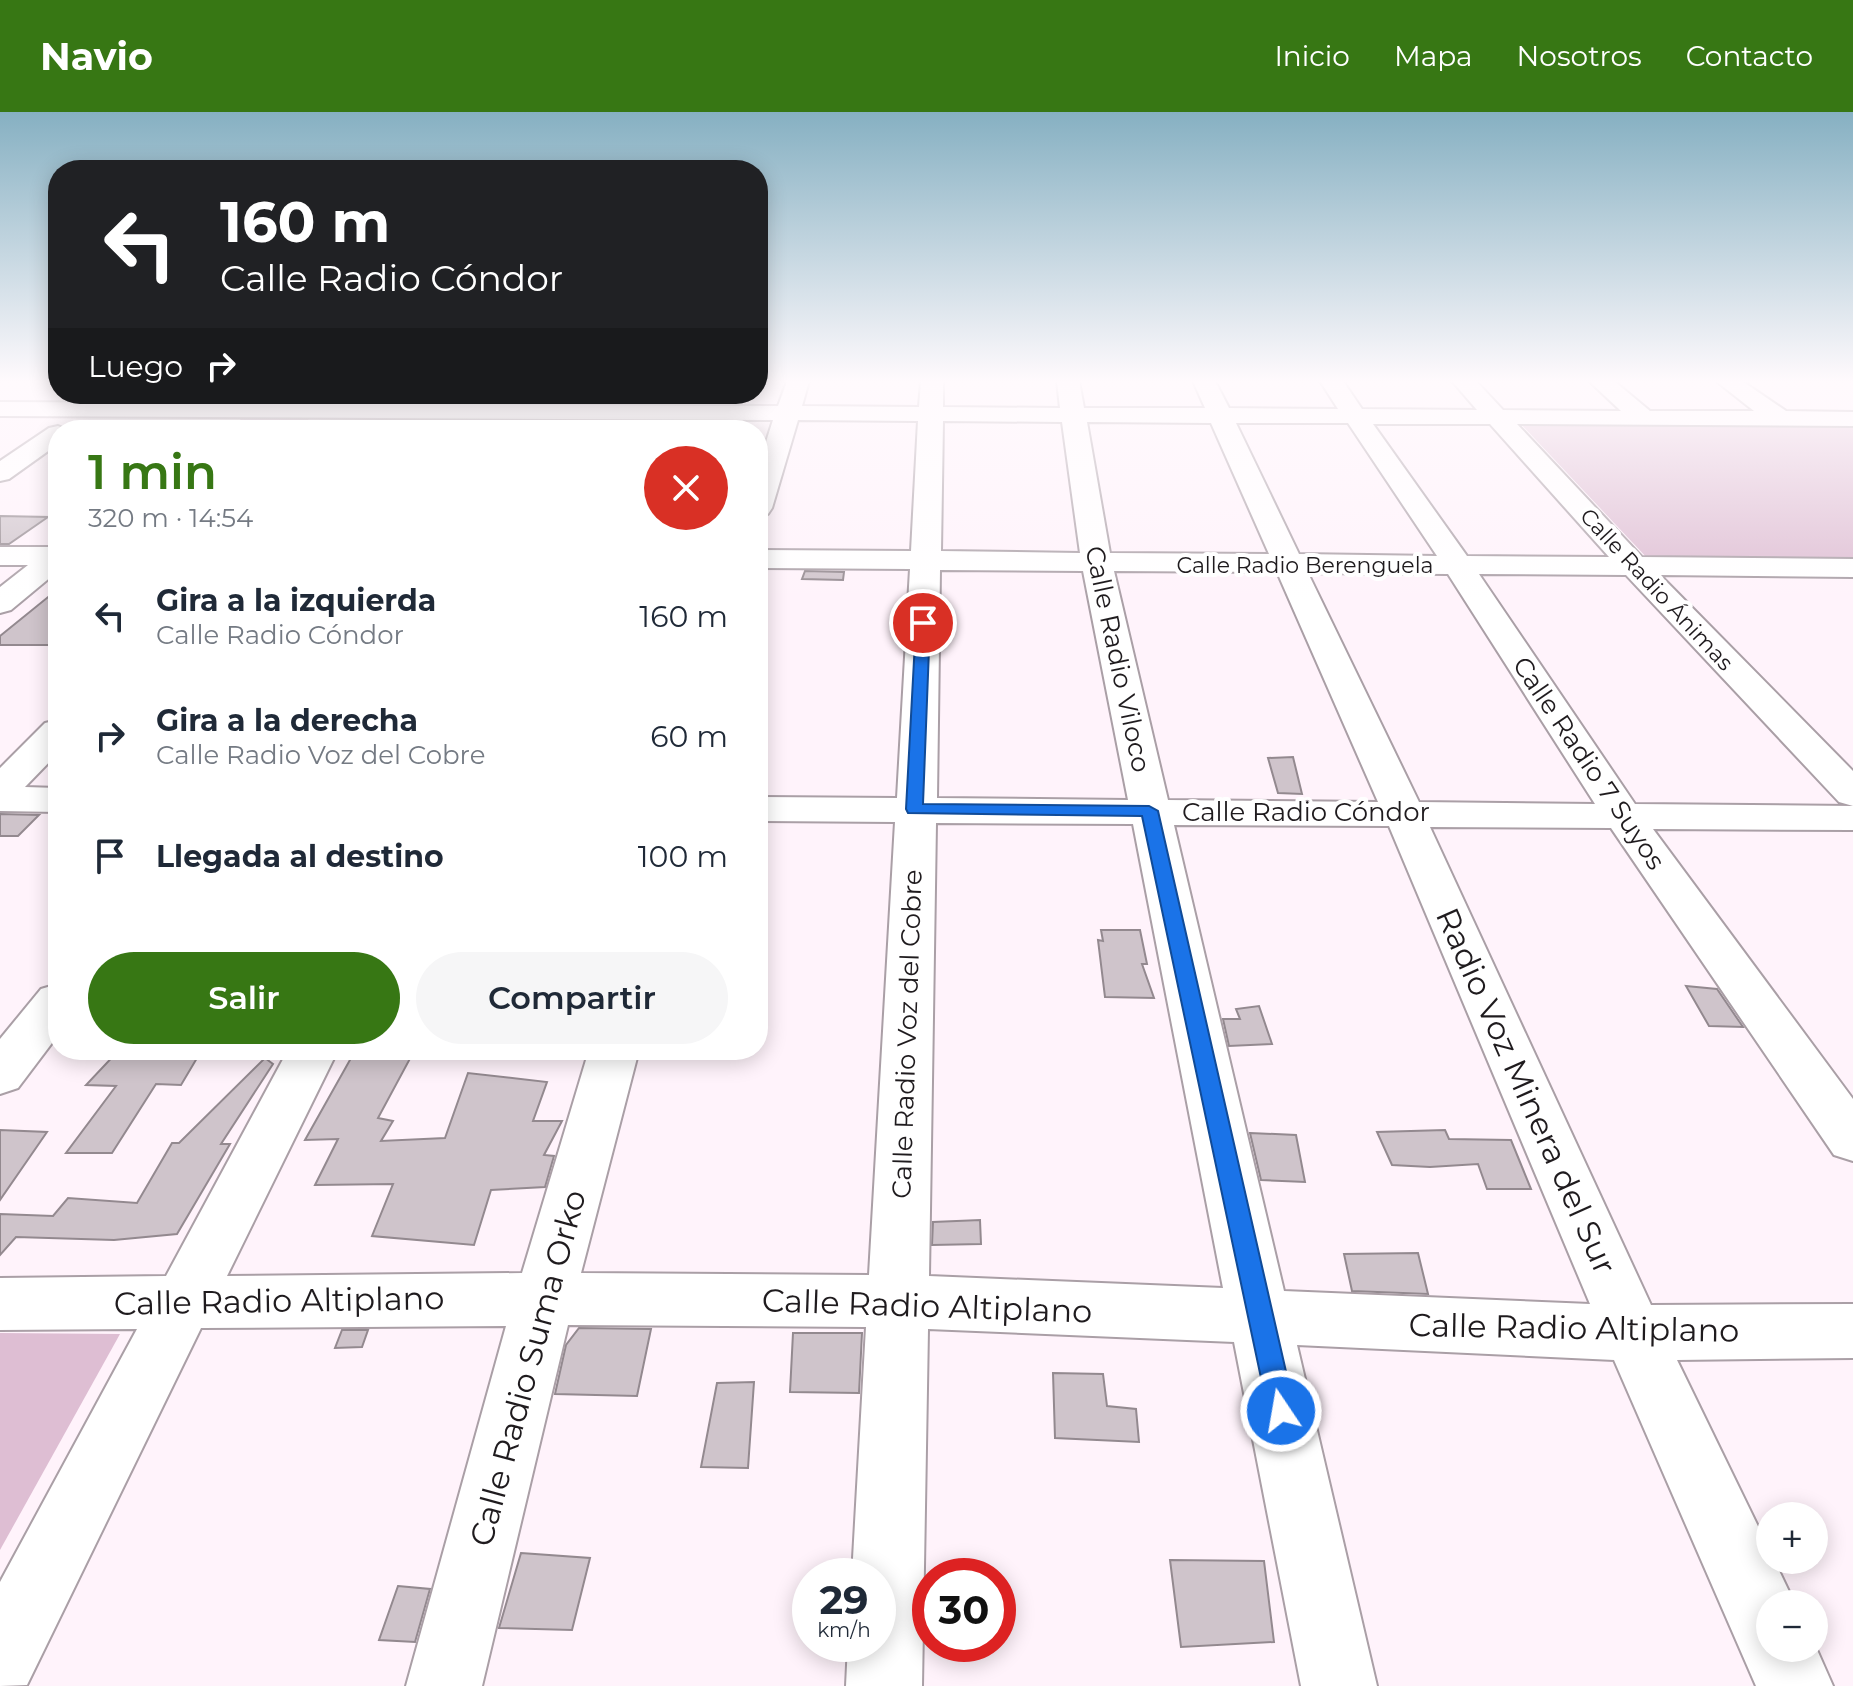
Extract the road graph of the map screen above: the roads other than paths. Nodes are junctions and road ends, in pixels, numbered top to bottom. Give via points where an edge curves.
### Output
1 (27, 454) edge
2 (775, 454) edge
3 (929, 454) edge
4 (1081, 454) edge
5 (1238, 454) edge
6 (1382, 454) edge
7 (1532, 454) edge
8 (0, 473) edge
9 (768, 477) edge
10 (0, 556) edge
11 (48, 557) edge
12 (768, 559) edge
13 (926, 561) junction
14 (1097, 563) junction
15 (1632, 564) junction
16 (48, 565) edge
17 (1288, 565) junction
18 (1458, 565) junction
19 (1816, 568) junction
20 (1853, 568) edge
21 (1853, 599) edge
22 (0, 603) edge
23 (48, 741) edge
24 (0, 791) edge
25 (1853, 794) edge
26 (0, 799) edge
27 (48, 800) edge
28 (768, 809) edge
29 (914, 809) junction
30 (1149, 811) junction
31 (1403, 812) junction
32 (1622, 815) junction
33 (1853, 818) edge
34 (48, 1014) edge
35 (308, 1060) edge
36 (611, 1060) edge
37 (0, 1075) edge
38 (1853, 1140) edge
39 (544, 1299) junction
40 (899, 1301) junction
41 (184, 1303) junction
42 (0, 1304) edge
43 (1262, 1319) junction
44 (1853, 1331) edge
45 (1633, 1333) junction
46 (1756, 1601) edge
47 (0, 1658) edge
48 (1784, 1662) edge
49 (444, 1686) edge
50 (884, 1686) edge
51 (1339, 1686) edge
52 (1795, 1686) edge

1 - 8 street
2 - 9 street
3 - 13 street, Calle Radio Voz del Cobre
4 - 14 street, Calle Radio Viloco
5 - 17 street, Radio Voz Minera del Sur
6 - 18 street, Calle Radio 7 Suyos
7 - 15 street, Calle Radio Ánimas
10 - 11 street
12 - 13 street, Calle Radio Berenguela
13 - 14 street, Calle Radio Berenguela
13 - 29 street, Calle Radio Voz del Cobre
14 - 17 street, Calle Radio Berenguela
14 - 30 street, Calle Radio Viloco
15 - 18 street, Calle Radio Berenguela
15 - 19 street, Calle Radio Berenguela
15 - 25 street, Calle Radio Ánimas
16 - 22 street
17 - 18 street, Calle Radio Berenguela
17 - 31 street, Radio Voz Minera del Sur
18 - 32 street, Calle Radio 7 Suyos
19 - 20 street, Calle Radio Berenguela
19 - 21 street
23 - 24 street
26 - 27 street
28 - 29 street, Calle Radio Cóndor
29 - 30 street, Calle Radio Cóndor
29 - 40 street, Calle Radio Voz del Cobre
30 - 31 street, Calle Radio Cóndor
30 - 43 street, Calle Radio Viloco
31 - 32 street, Calle Radio Cóndor
31 - 45 street, Radio Voz Minera del Sur
32 - 33 street, Calle Radio Cóndor
32 - 38 street, Calle Radio 7 Suyos
34 - 37 street
35 - 41 street
36 - 39 street, Calle Radio Suma Orko
39 - 40 street, Calle Radio Altiplano
39 - 41 street, Calle Radio Altiplano
39 - 49 street, Calle Radio Suma Orko
40 - 43 street, Calle Radio Altiplano
40 - 50 street, Calle Radio Voz del Cobre
41 - 42 street, Calle Radio Altiplano
41 - 47 street
43 - 45 street, Calle Radio Altiplano
43 - 51 street, Calle Radio Viloco
44 - 45 street, Calle Radio Altiplano
45 - 46 street, Radio Voz Minera del Sur
48 - 52 street

